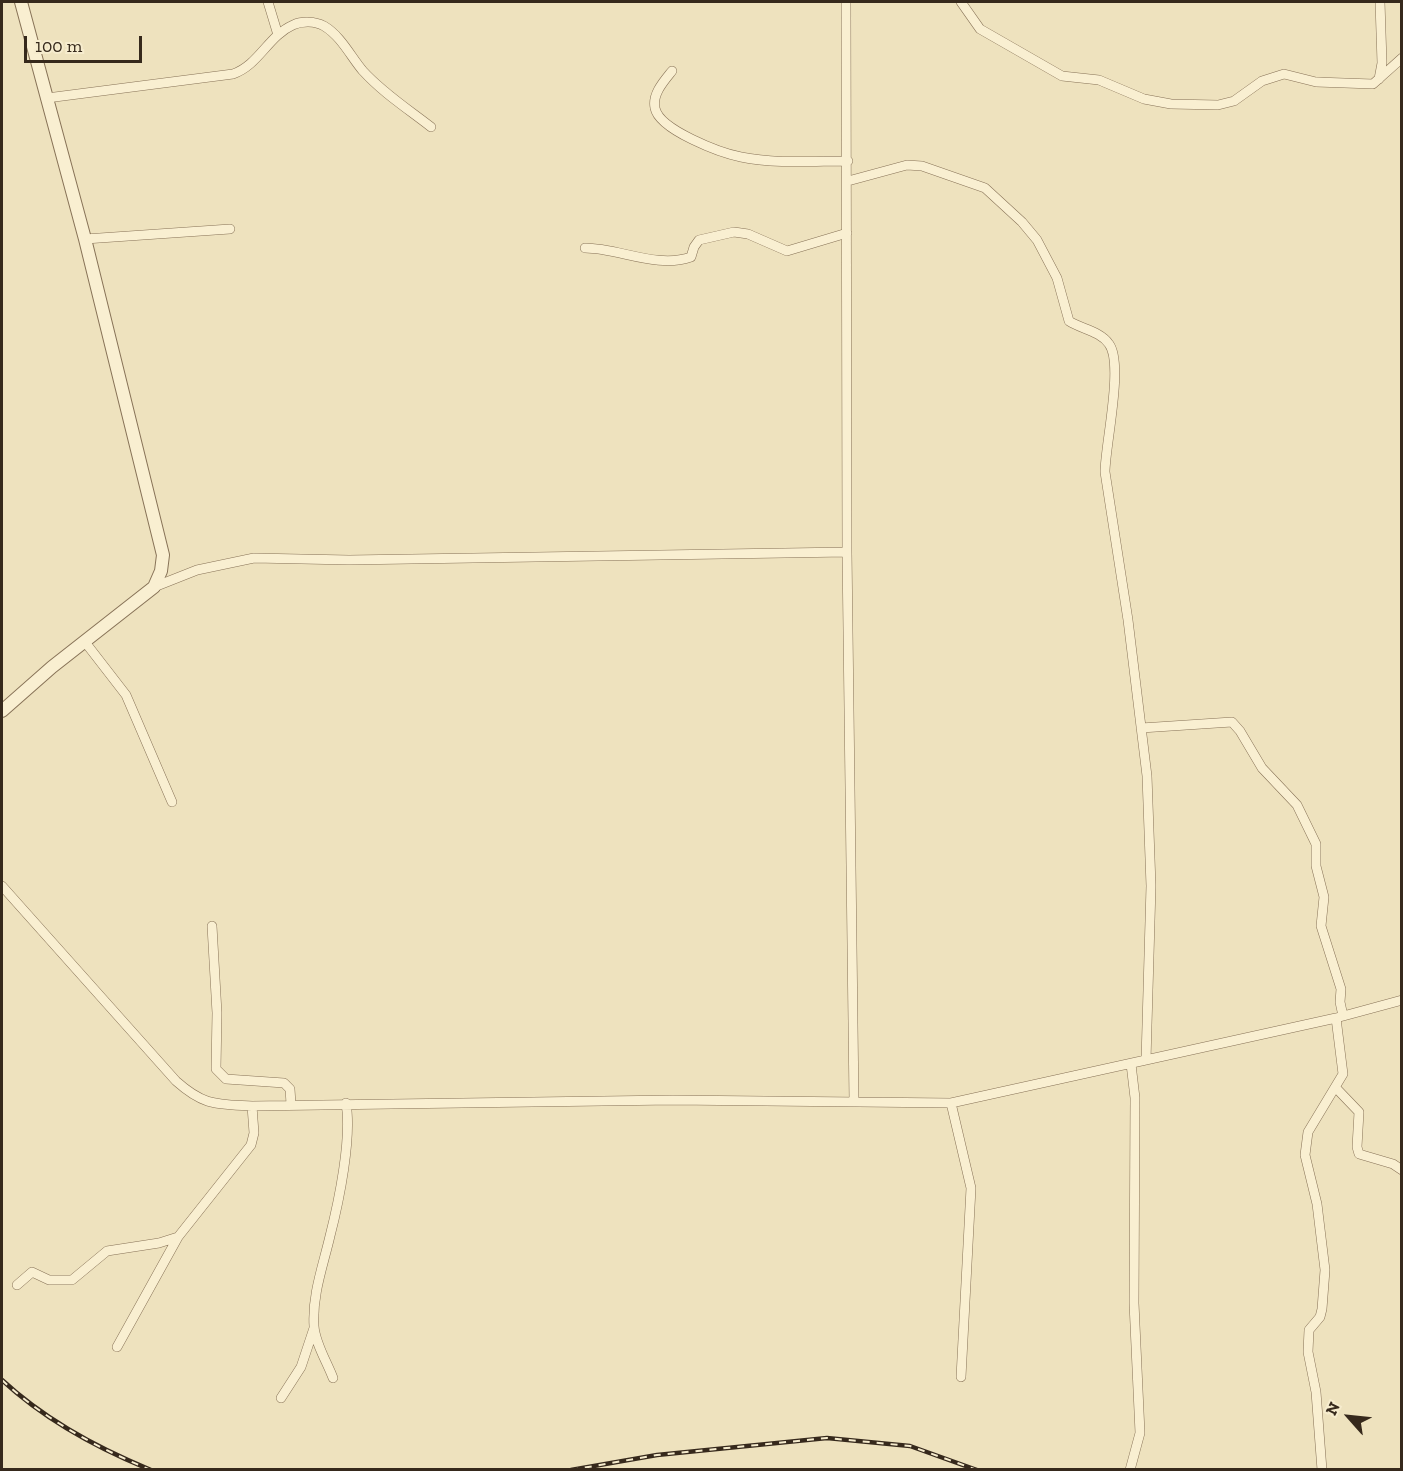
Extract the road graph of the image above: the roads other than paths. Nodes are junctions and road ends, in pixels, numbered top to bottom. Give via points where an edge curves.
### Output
1 (21, 2) edge
2 (268, 2) edge
3 (846, 2) edge
4 (961, 2) edge
5 (1380, 2) edge
6 (278, 35) junction
7 (1401, 58) edge
8 (672, 71) dead end
9 (1379, 79) junction
10 (47, 98) junction
11 (431, 127) dead end
12 (848, 161) junction
13 (848, 181) junction
14 (230, 229) dead end
15 (847, 234) junction
16 (85, 239) junction
17 (585, 248) dead end
18 (847, 552) junction
19 (154, 587) junction
20 (84, 642) junction
21 (2, 711) edge
22 (1141, 728) junction
23 (172, 802) dead end
24 (2, 886) edge
25 (212, 926) dead end
26 (1401, 999) edge
27 (1340, 1017) junction
28 (1146, 1060) junction
29 (1131, 1064) junction
30 (1336, 1088) junction
31 (854, 1101) junction
32 (951, 1103) junction
33 (291, 1104) junction
34 (346, 1104) junction
35 (252, 1106) junction
36 (1401, 1170) edge
37 (178, 1237) junction
38 (17, 1285) dead end
39 (314, 1328) junction
40 (117, 1347) dead end
41 (961, 1377) dead end
42 (333, 1378) dead end
43 (281, 1398) dead end
44 (1130, 1470) edge
45 (1322, 1470) edge

1 - 10 street
2 - 6 street
3 - 12 street
4 - 9 street via 980,29 1062,76 1099,80 1144,99 1170,104 1218,105 1234,101 1262,81 1284,74 1316,82 1363,85
5 - 9 street
6 - 10 street via 247,69 233,74
6 - 11 street via 294,25 311,22 324,26 378,87
7 - 9 street
8 - 12 street via 655,97 655,109 661,118 696,141 741,157
10 - 16 street
12 - 13 street
13 - 15 street
13 - 22 street via 907,165 922,166 985,188 1037,240 1057,278 1069,321 1110,345 1112,422 1105,472
14 - 16 street
15 - 17 street via 787,251 734,232 699,240 691,257 670,261
15 - 18 street
16 - 19 street via 163,555
18 - 19 street via 254,558 197,570
18 - 31 street
19 - 20 street
20 - 21 street
20 - 23 street via 126,694
22 - 27 street via 1232,722 1262,768 1297,805 1316,844 1316,866 1324,897 1321,926 1341,988
22 - 28 street via 1151,886
24 - 35 street via 193,1096 212,1104
25 - 33 street via 216,1069 219,1075 233,1081 284,1083 290,1089
26 - 27 street
27 - 28 street
27 - 30 street via 1343,1074
28 - 29 street
29 - 32 street
29 - 44 street via 1135,1098 1134,1303 1140,1433
30 - 36 street via 1359,1112 1359,1154
30 - 45 street via 1308,1132 1305,1155 1317,1204 1325,1270 1322,1309 1309,1330 1308,1352 1316,1392
31 - 32 street
31 - 34 street
32 - 41 street via 971,1188
33 - 34 street
33 - 35 street
34 - 39 street via 346,1146 317,1286
35 - 37 street via 251,1145
37 - 38 street via 107,1251 72,1280 49,1280 32,1272
37 - 40 street
39 - 42 street
39 - 43 street via 301,1367

